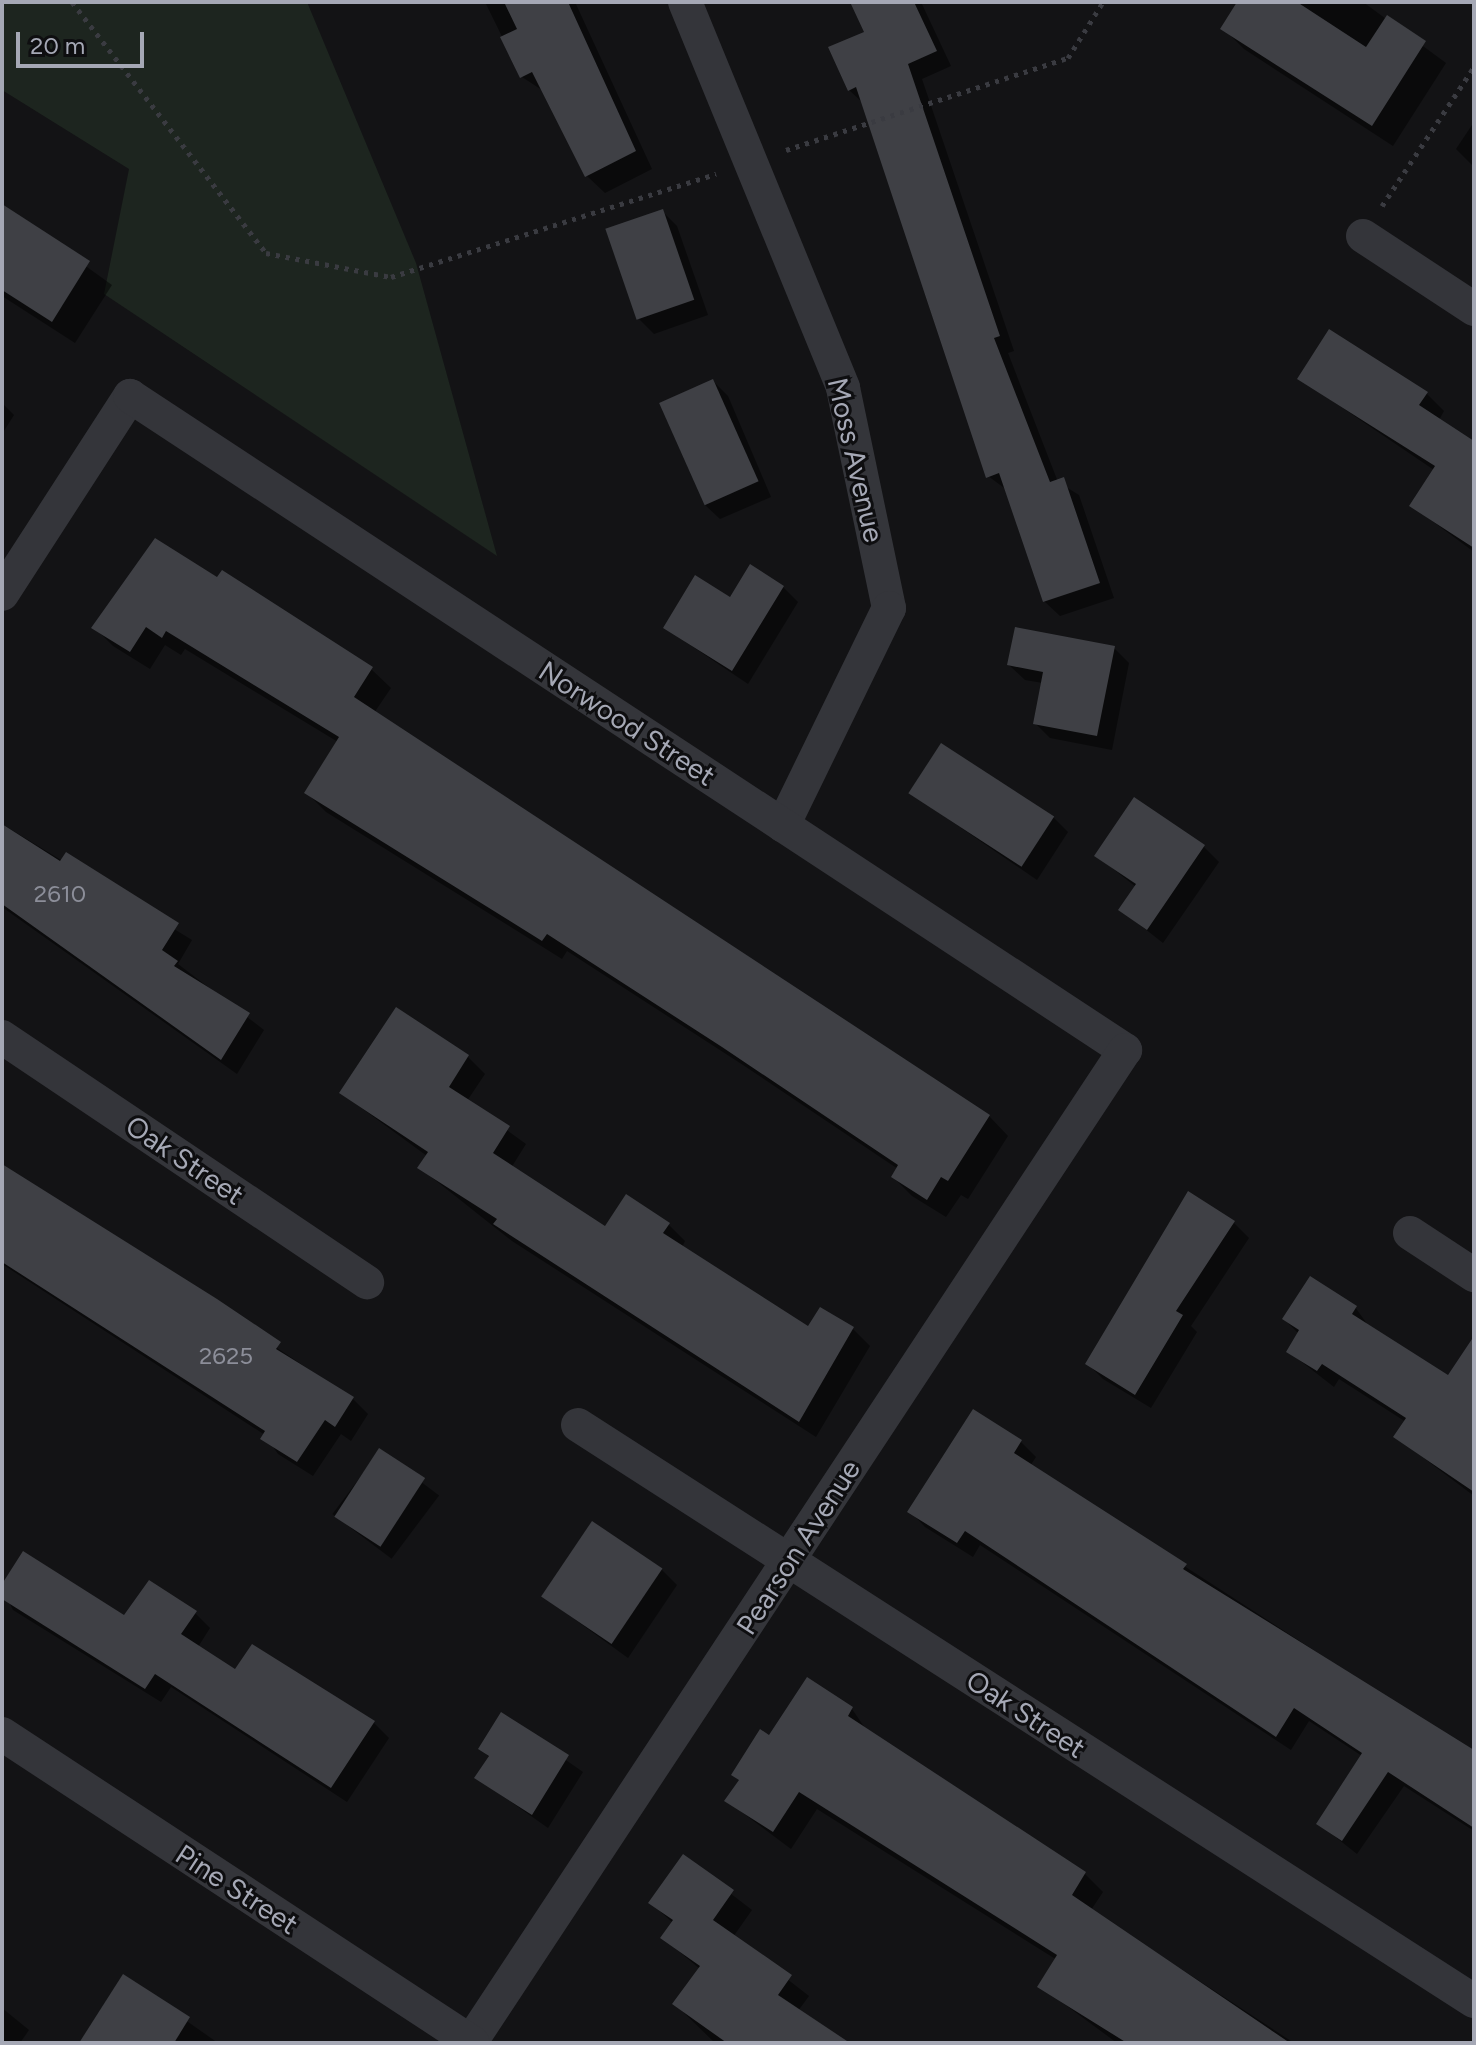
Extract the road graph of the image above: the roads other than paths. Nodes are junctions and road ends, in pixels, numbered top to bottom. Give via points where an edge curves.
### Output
1 (685, 2) edge
2 (1363, 236) road end
3 (1474, 309) edge
4 (2, 594) edge
5 (783, 825) junction
6 (2, 1037) edge
7 (1125, 1050) joint
8 (1410, 1233) dead end
9 (1474, 1275) edge
10 (367, 1282) dead end
11 (578, 1425) dead end
12 (788, 1562) junction
13 (2, 1734) edge
14 (1474, 2001) edge
15 (471, 2043) edge

1 - 5 street, Moss Avenue via 843,388 889,608
2 - 3 street
4 - 5 street, Norwood Street via 130,396
5 - 7 street, Norwood Street
6 - 10 street, Oak Street
7 - 12 street, Pearson Avenue
8 - 9 street
11 - 12 street, Oak Street
12 - 14 street, Oak Street
12 - 15 street, Pearson Avenue
13 - 15 street, Pine Street

